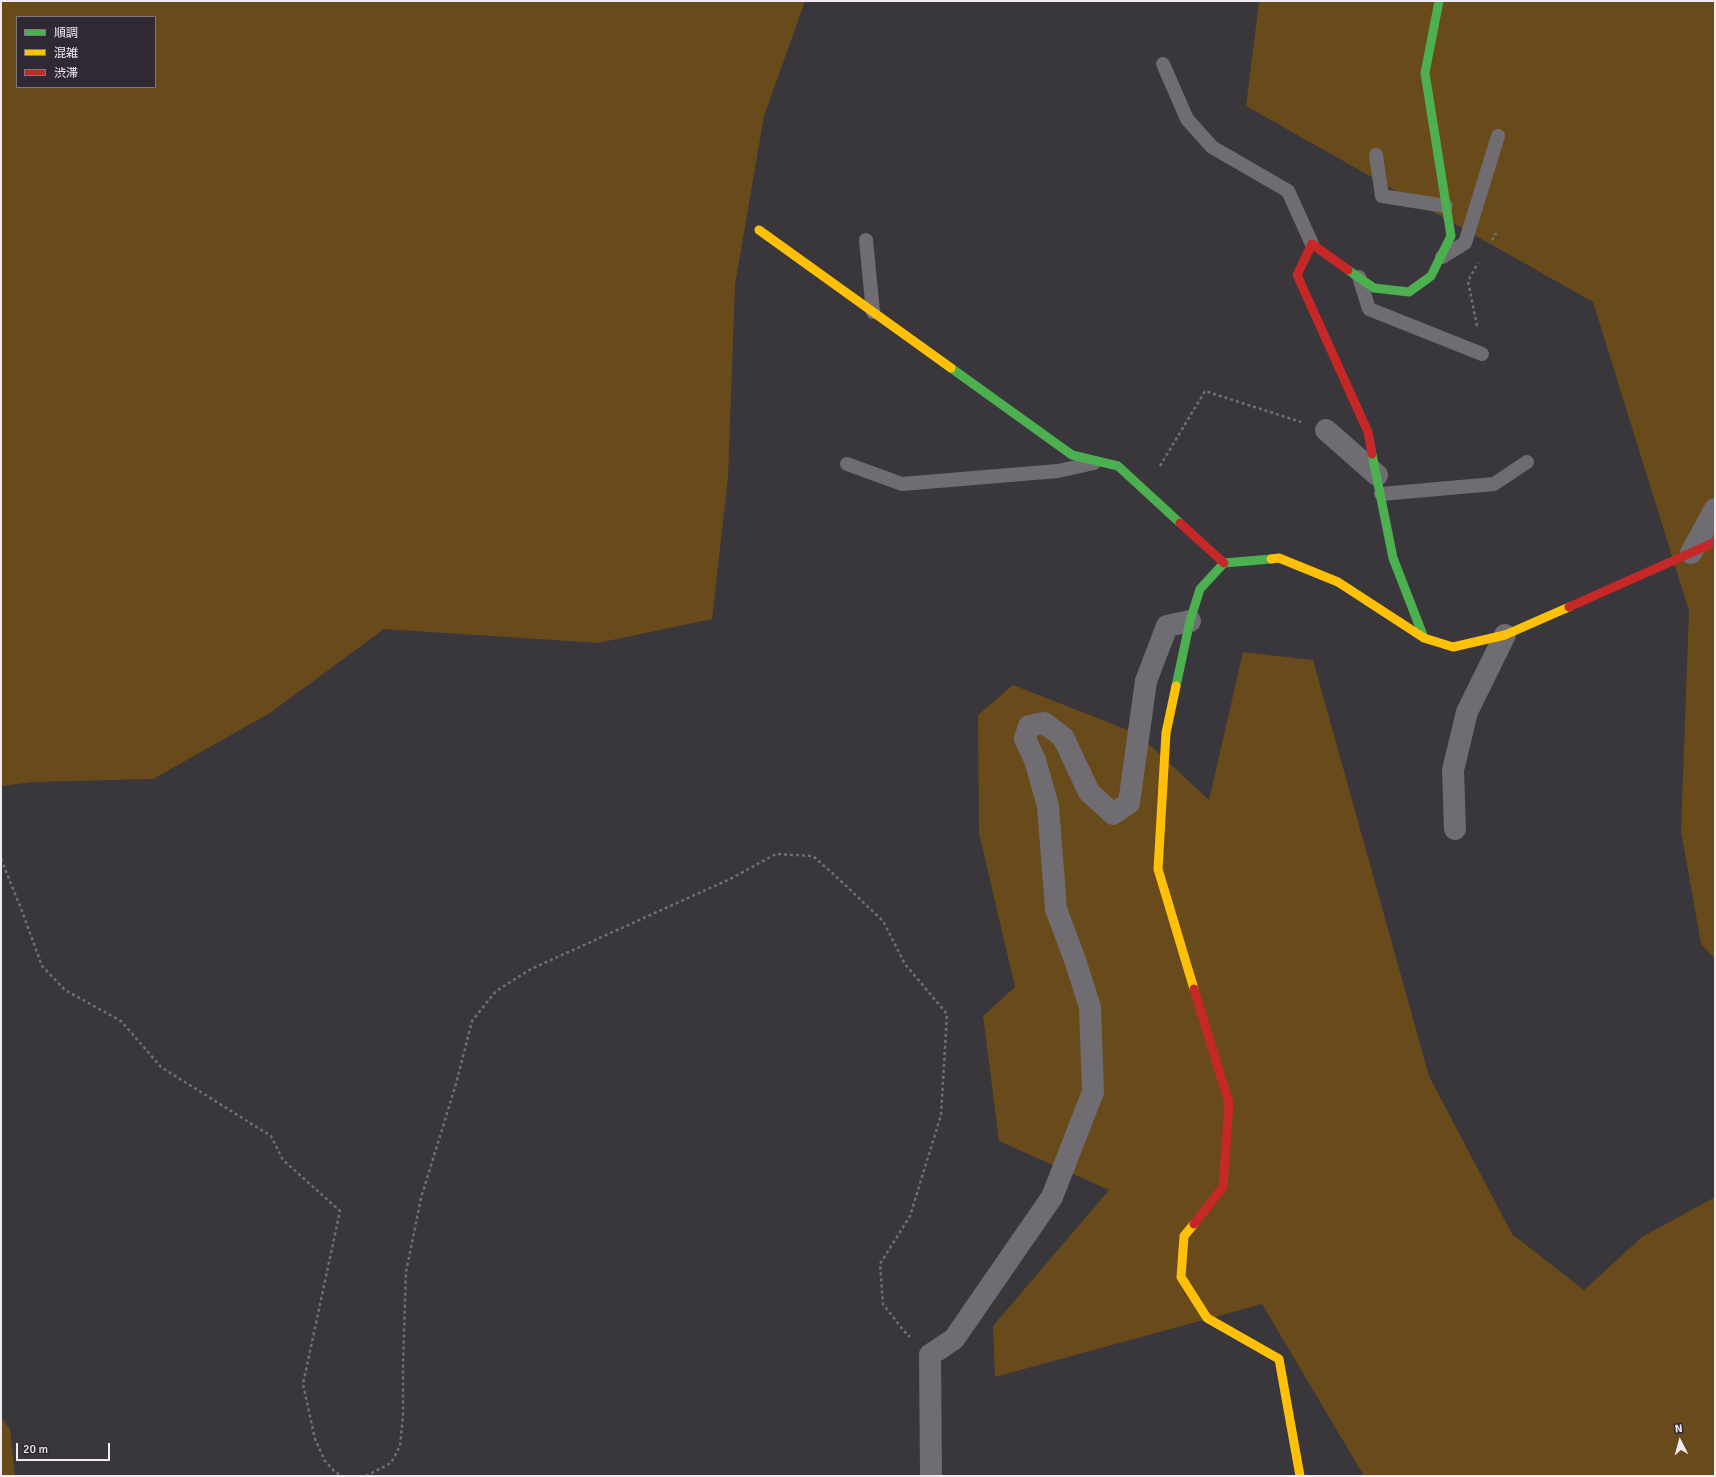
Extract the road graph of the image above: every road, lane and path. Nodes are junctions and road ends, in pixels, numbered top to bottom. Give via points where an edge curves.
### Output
1 (1440, 3) edge
2 (1163, 64) dead end
3 (1498, 136) dead end
4 (1376, 155) dead end
5 (1446, 206) junction
6 (759, 230) dead end
7 (866, 240) dead end
8 (1492, 241) dead end
9 (1465, 243) junction
10 (1312, 244) junction
11 (1440, 258) junction
12 (1480, 261) dead end
13 (1359, 277) junction
14 (873, 312) junction
15 (1482, 354) joint
16 (1326, 430) joint
17 (1099, 461) junction
18 (1527, 462) dead end
19 (847, 464) dead end
20 (1379, 485) junction
21 (1145, 490) junction
22 (1715, 509) edge
23 (1715, 542) edge
24 (1692, 553) junction
25 (1224, 564) junction
26 (1190, 621) junction
27 (1506, 635) junction
28 (1424, 638) junction
29 (1455, 829) dead end
30 (1, 859) edge
31 (930, 1354) junction
32 (377, 1472) junction
33 (343, 1476) edge
34 (366, 1476) edge
35 (376, 1476) edge
36 (931, 1476) edge
37 (1300, 1476) edge

1 - 5 street via 1425,73
2 - 10 lane via 1187,119 1212,147 1288,191
3 - 9 lane
4 - 5 lane via 1382,196
5 - 11 street via 1450,236
6 - 14 street
7 - 14 lane
8 - 9 path via 1496,234
9 - 11 lane
10 - 13 street
10 - 20 street via 1297,275 1368,432
11 - 13 street via 1431,276 1409,292 1374,288
12 - 15 path via 1468,281
13 - 15 lane via 1369,309
14 - 17 street via 1072,455
16 - 20 street
16 - 21 path via 1205,391
17 - 19 lane via 1058,471 902,484
17 - 21 street via 1118,466
18 - 20 lane via 1494,484
20 - 28 street via 1393,558
21 - 25 street
22 - 24 street
23 - 24 street
24 - 27 street
25 - 26 street via 1200,589
25 - 28 street via 1279,558 1338,582
26 - 31 street via 1167,626 1146,681 1129,803 1113,814 1089,792 1063,737 1044,723 1029,726 1025,739 1036,760 1048,806 1056,909 1090,1006 1094,1092 1052,1197 954,1340
26 - 37 street via 1166,733 1158,869 1230,1103 1223,1187 1184,1236 1181,1277 1207,1318 1279,1359
27 - 28 street via 1453,647
27 - 29 street via 1467,712 1453,770
30 - 33 path via 42,966 66,990 121,1021 161,1067 271,1136 283,1160 340,1211 303,1384 315,1439 325,1461
31 - 32 path via 904,1331 883,1304 880,1264 910,1216 941,1115 947,1014 905,964 883,921 841,881 813,856 776,854 730,880 531,969 496,991 472,1021 456,1084 421,1198 406,1272 400,1446 391,1463
31 - 36 street
32 - 34 path
32 - 35 path

